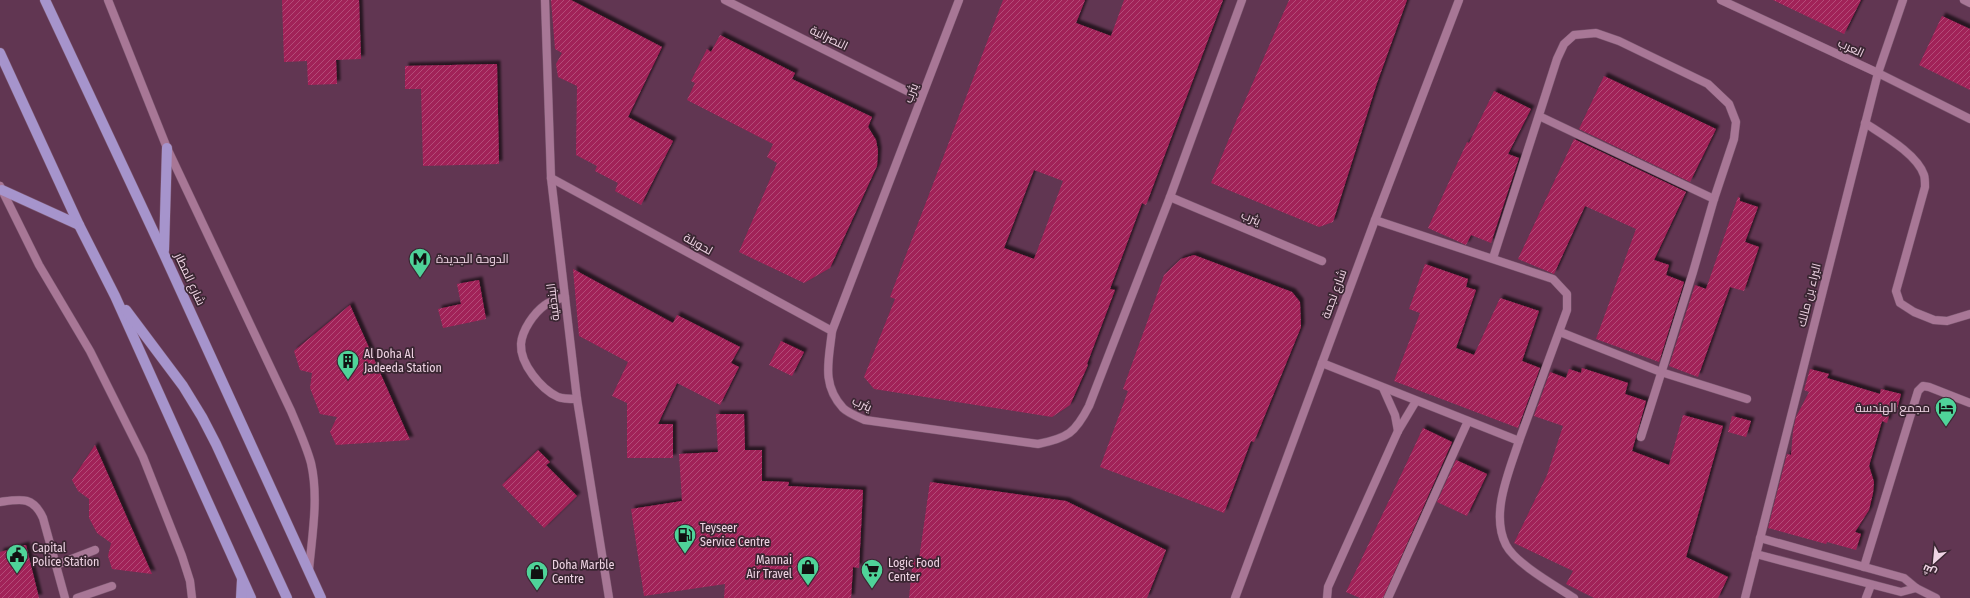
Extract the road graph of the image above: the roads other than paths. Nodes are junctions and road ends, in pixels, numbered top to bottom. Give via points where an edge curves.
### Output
1 (45, 0) edge
2 (108, 0) edge
3 (545, 0) edge
4 (726, 0) edge
5 (959, 0) edge
6 (1242, 0) edge
7 (1459, 0) edge
8 (1721, 0) edge
9 (1903, 0) edge
10 (1964, 0) edge
11 (1970, 3) edge
12 (0, 53) edge
13 (1878, 73) junction
14 (921, 98) junction
15 (1539, 116) junction
16 (1970, 119) edge
17 (1865, 123) junction
18 (167, 148) junction
19 (551, 178) junction
20 (1, 188) edge
21 (1170, 197) junction
22 (1714, 199) junction
23 (1375, 220) junction
24 (79, 225) junction
25 (164, 252) junction
26 (1493, 258) junction
27 (1322, 261) dead end
28 (115, 296) junction
29 (565, 297) junction
30 (1970, 314) edge
31 (832, 331) junction
32 (1560, 332) junction
33 (1322, 363) junction
34 (1661, 372) junction
35 (1383, 388) junction
36 (577, 399) junction
37 (1747, 399) dead end
38 (1416, 401) junction
39 (1970, 404) edge
40 (1468, 421) junction
41 (1398, 431) junction
42 (1641, 436) dead end
43 (1519, 441) junction
44 (0, 502) edge
45 (1760, 538) junction
46 (95, 550) dead end
47 (1756, 554) junction
48 (56, 565) junction
49 (1864, 567) junction
50 (309, 570) junction
51 (242, 578) junction
52 (1871, 585) junction
53 (112, 586) dead end
54 (1916, 588) junction
55 (65, 598) edge
56 (77, 598) edge
57 (192, 598) edge
58 (241, 598) edge
59 (251, 598) edge
60 (287, 598) edge
61 (321, 598) edge
62 (609, 598) edge
63 (1235, 598) edge
64 (1327, 598) edge
65 (1388, 598) edge
66 (1574, 598) edge
67 (1745, 598) edge
68 (1866, 598) edge
69 (1936, 598) edge

1 - 25 main road, شارع المطار
2 - 18 street, شارع المطار
3 - 19 street, البندقية
4 - 14 street, النصرانية
5 - 14 street, يثرب
6 - 21 street, يثرب
7 - 23 street, شارع نجمة
8 - 13 street, العرب
9 - 13 street, البراء بن مالك
10 - 11 street
12 - 24 main road
13 - 16 street, العرب
13 - 17 street, البراء بن مالك
14 - 31 street, يثرب
15 - 22 street
15 - 22 street via 1564,44 1574,35 1596,33 1619,41 1708,84 1729,104 1736,122 1734,139
15 - 26 street
17 - 30 street via 1902,149 1919,166 1924,176 1925,187 1896,291 1900,303 1934,320 1947,321
17 - 45 street, البراء بن مالك
18 - 25 main road
18 - 50 street, شارع المطار via 307,450 311,464 314,501
19 - 29 street, البندقية
19 - 31 street, لحويلة
20 - 24 main road
20 - 57 street via 39,265 90,351 143,457 182,556
21 - 27 street, يثرب
21 - 31 street, يثرب via 1089,406 1071,433 1055,441 1038,444 865,420 844,409 830,388 827,372
22 - 34 street
23 - 26 street
23 - 33 street, شارع نجمة
24 - 28 main road
25 - 50 main road, شارع المطار
26 - 32 street via 1552,280 1567,294 1567,310
28 - 51 main road
28 - 60 main road via 168,364 202,417
29 - 36 street, البندقية
29 - 36 street via 545,304 535,314 525,330 521,343 529,369 546,389 559,398
32 - 34 street
32 - 43 street
33 - 35 street
33 - 63 street, شارع نجمة
34 - 37 street
34 - 42 street
35 - 38 street
35 - 41 street via 1394,410
36 - 62 street, البندقية
38 - 40 street
38 - 41 street
39 - 49 street via 1929,387 1923,386 1918,391
40 - 43 street
40 - 65 street
41 - 64 street via 1328,587
43 - 66 street via 1502,494 1500,521 1507,546 1525,565
44 - 48 street via 25,500 38,508
45 - 47 street, البراء بن مالك
45 - 49 street
46 - 48 street
47 - 52 street
47 - 67 street, البراء بن مالك
48 - 55 street
49 - 54 street via 1904,578
50 - 61 main road, شارع المطار
51 - 58 main road
51 - 59 main road
52 - 54 street via 1901,592
52 - 68 street
53 - 56 street
54 - 69 street

